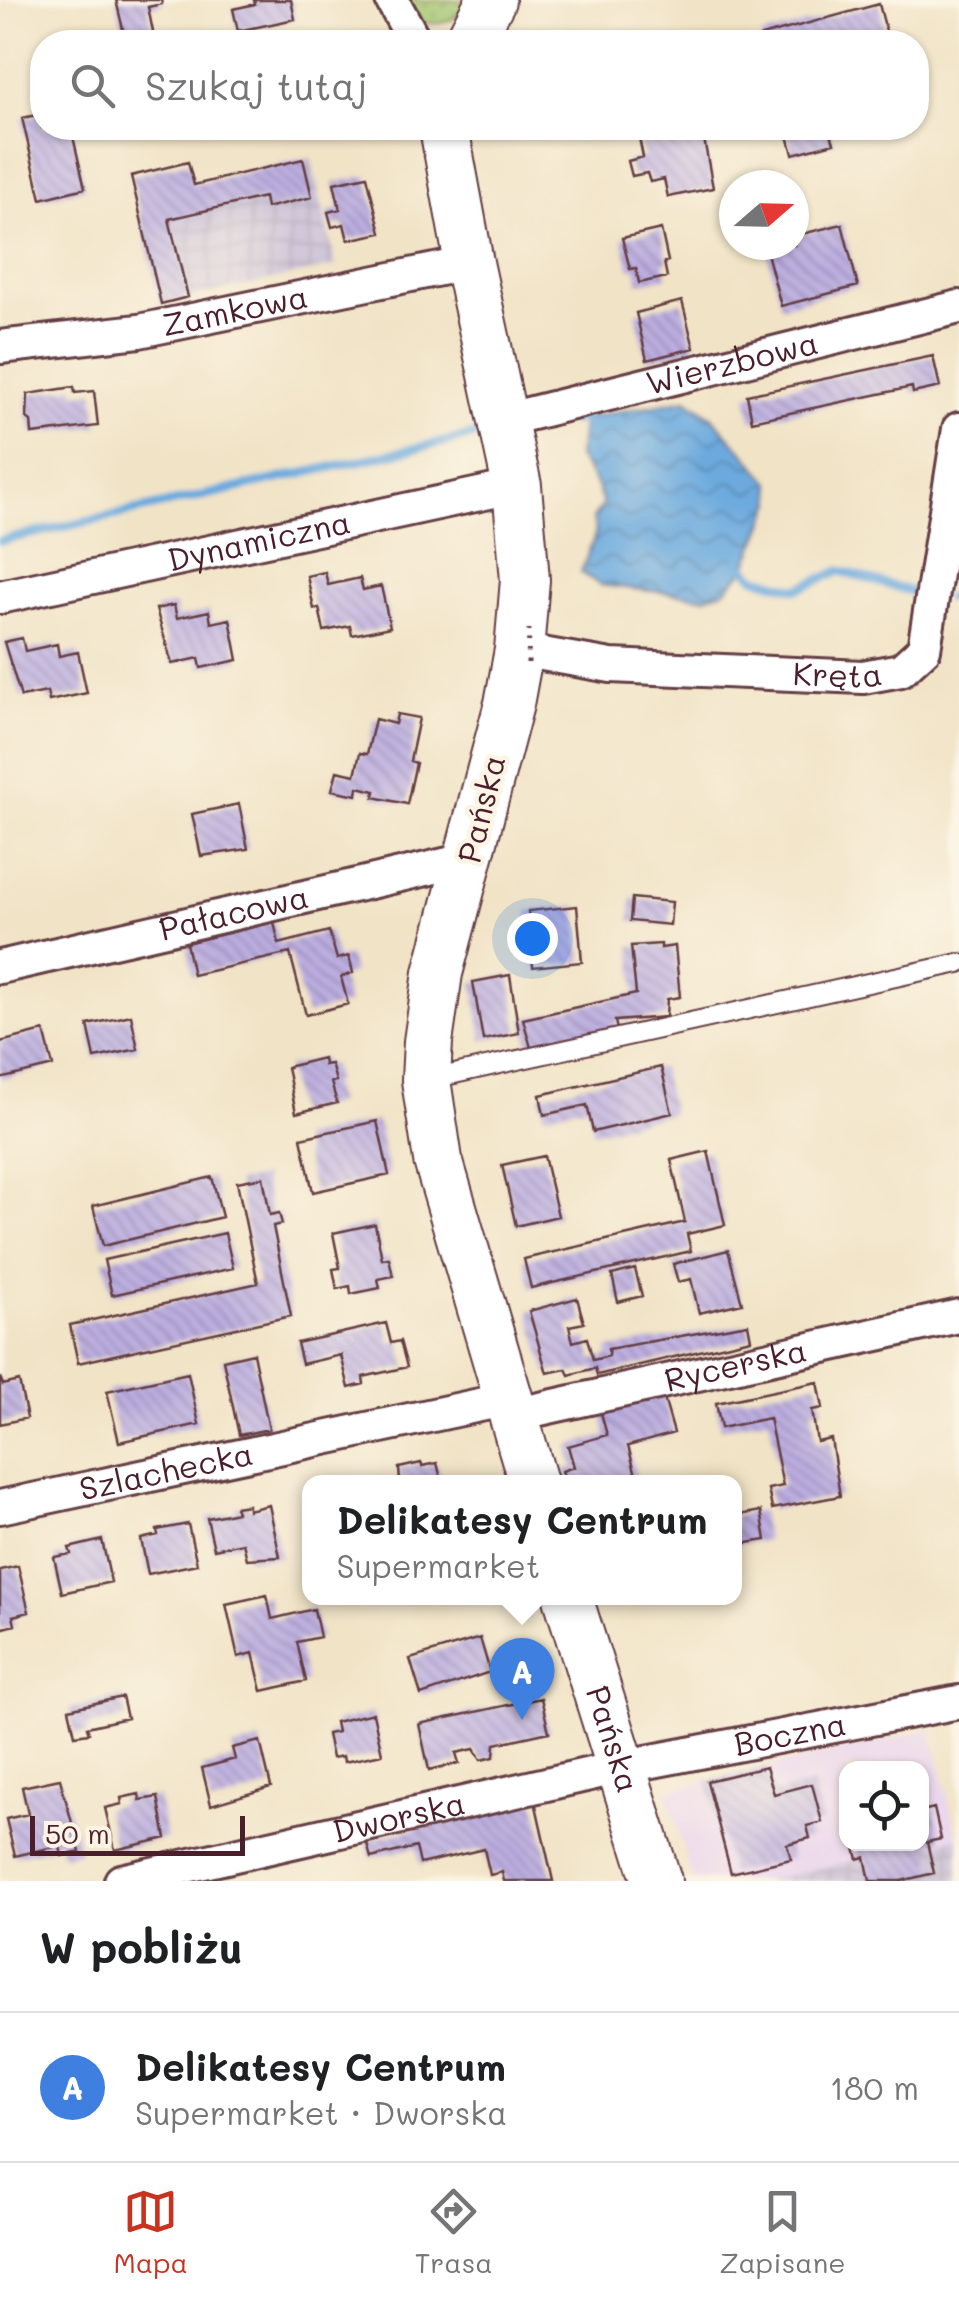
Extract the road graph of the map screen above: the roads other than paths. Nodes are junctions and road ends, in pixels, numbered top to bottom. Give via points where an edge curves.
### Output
1 (392, 0) edge
2 (491, 0) edge
3 (408, 30) edge
4 (475, 30) edge
5 (446, 140) edge
6 (469, 263) junction
7 (959, 307) edge
8 (0, 347) edge
9 (504, 420) junction
10 (959, 429) edge
11 (517, 486) junction
12 (0, 597) edge
13 (525, 647) junction
14 (470, 859) junction
15 (959, 963) edge
16 (0, 968) edge
17 (426, 1080) junction
18 (959, 1316) edge
19 (510, 1407) junction
20 (530, 1475) edge
21 (0, 1507) edge
22 (570, 1605) edge
23 (959, 1702) edge
24 (621, 1767) junction
25 (121, 1881) edge
26 (656, 1881) edge

1 - 3 street
2 - 4 street
5 - 6 street, Pańska
6 - 8 street, Zamkowa via 139,331
6 - 9 street, Pańska
7 - 9 street, Wierzbowa
9 - 11 street, Pańska
10 - 13 street, Kręta via 924,649 902,670 863,677 611,666
11 - 12 street, Dynamiczna
11 - 13 street, Pańska
13 - 14 street, Pańska
14 - 16 street, Pałacowa
14 - 17 street, Pańska via 438,973
15 - 17 lane
17 - 19 street, Pańska via 438,1160
18 - 19 street, Rycerska
19 - 20 street, Pańska
19 - 21 street, Szlachecka
22 - 24 street, Pańska
23 - 24 street, Boczna
24 - 25 street, Dworska
24 - 26 street, Pańska

